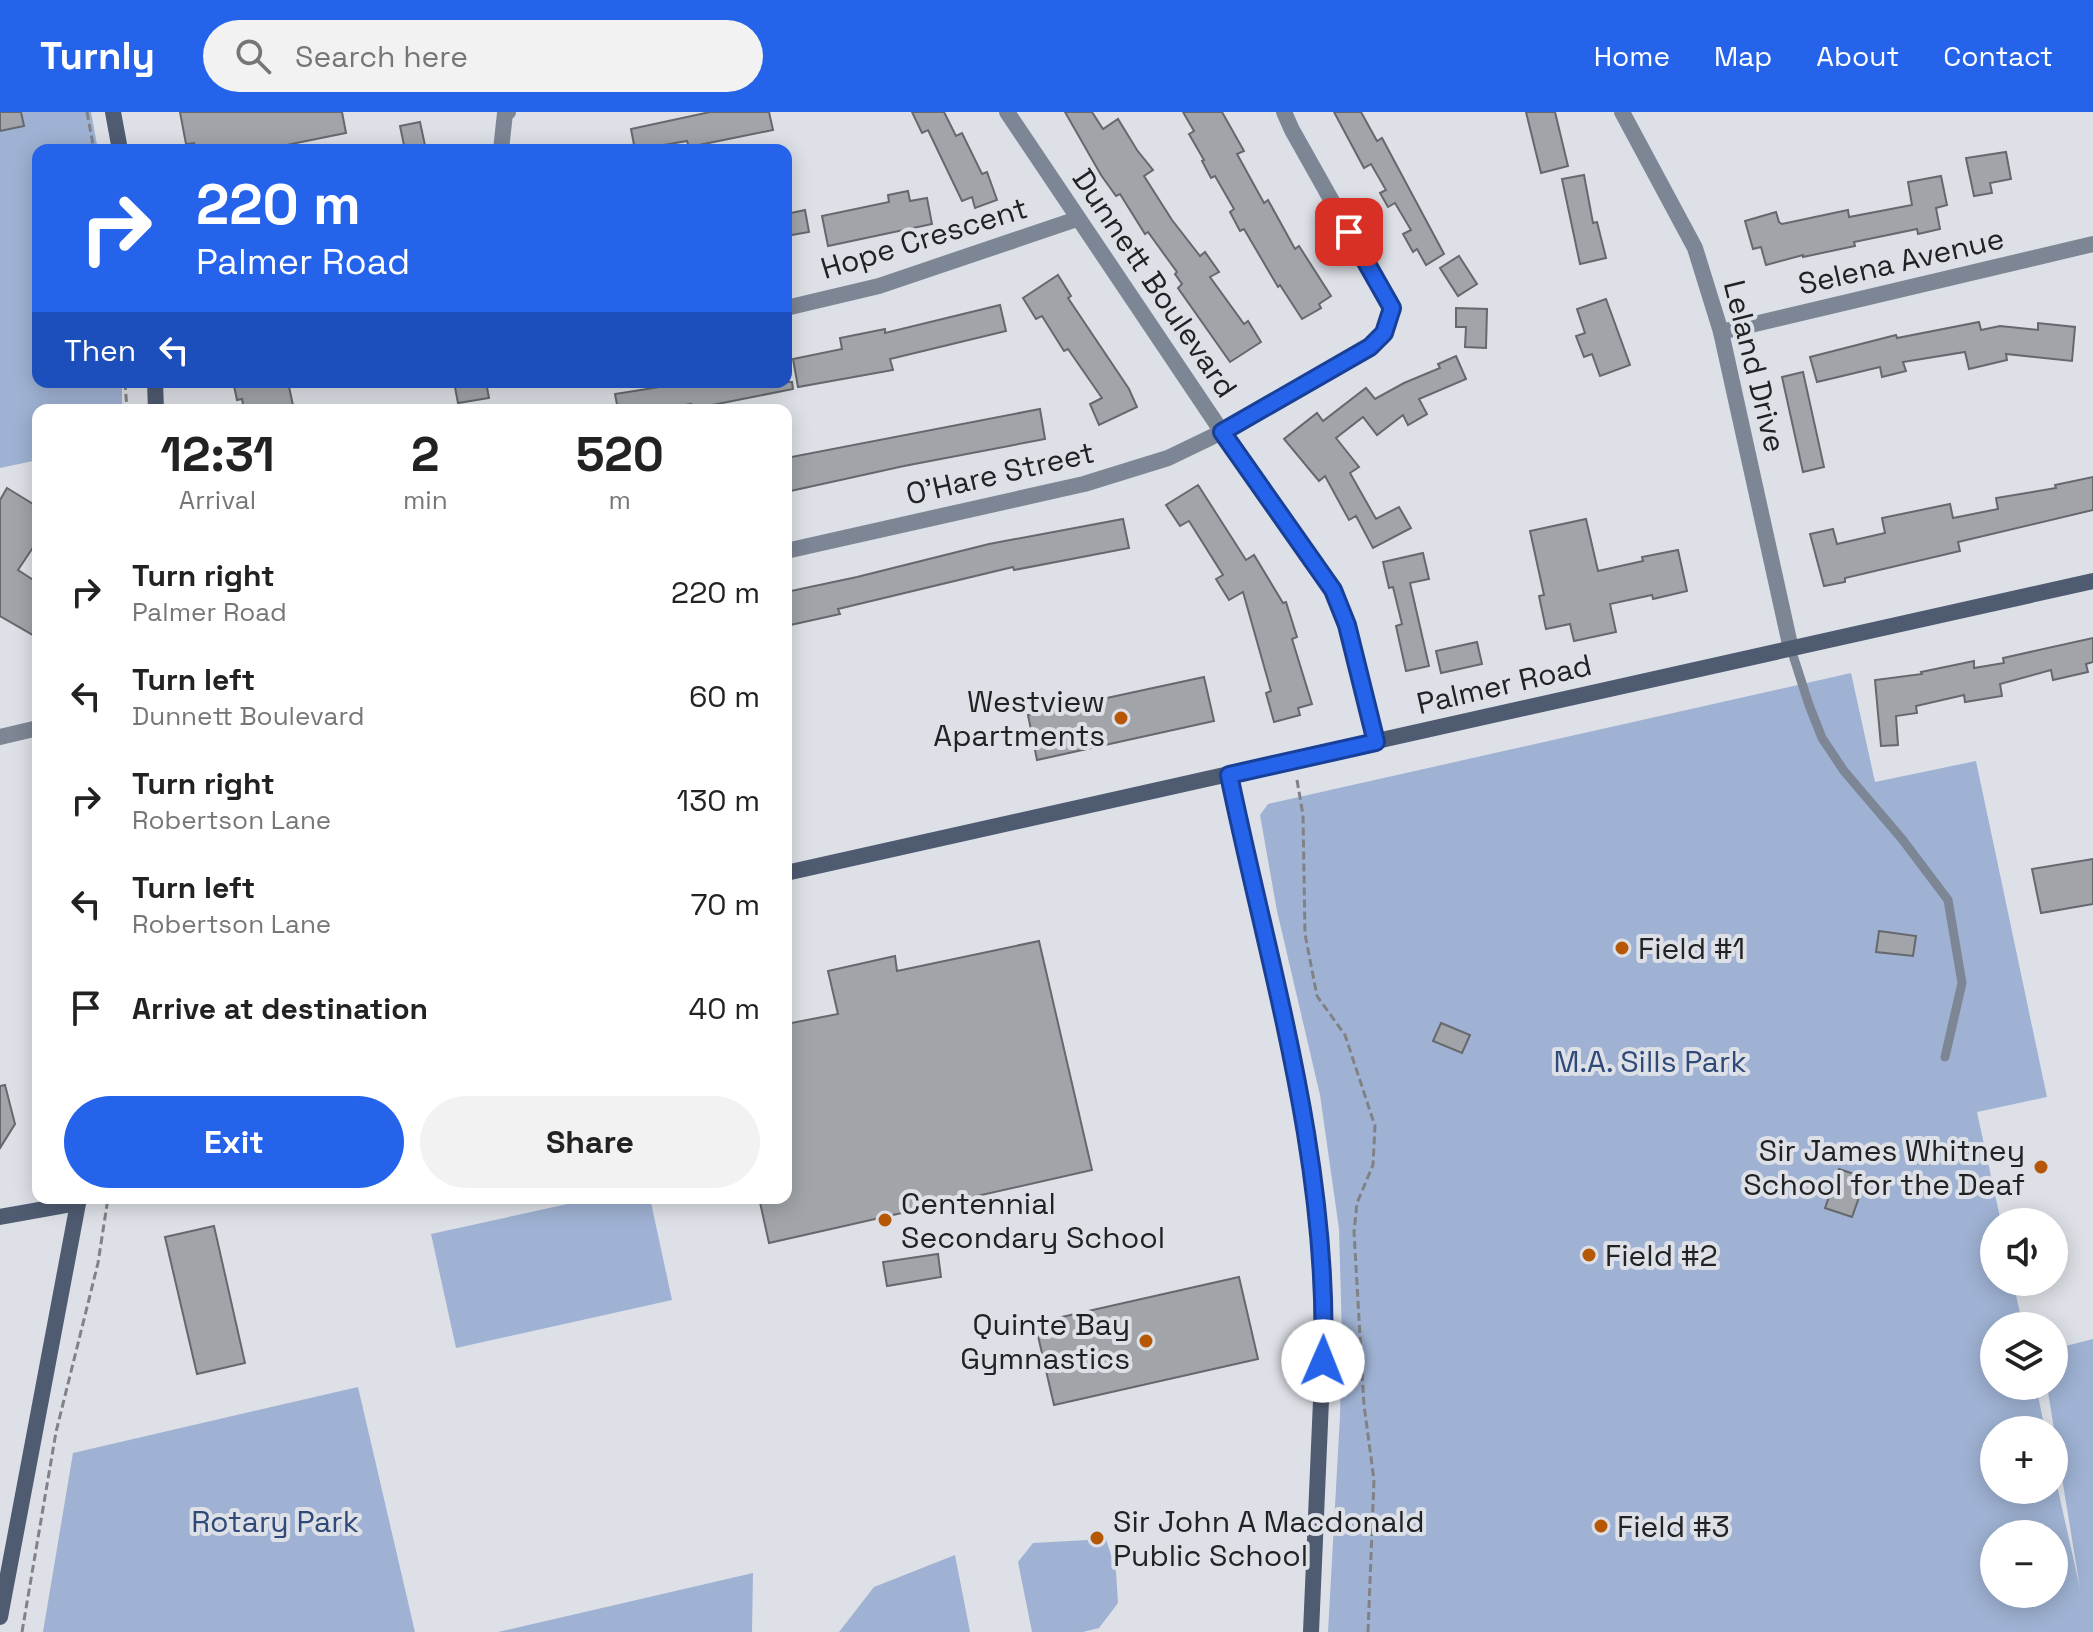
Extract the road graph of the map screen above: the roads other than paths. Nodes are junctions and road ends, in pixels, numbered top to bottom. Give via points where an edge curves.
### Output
1 (113, 112) edge
2 (508, 112) edge
3 (1007, 112) edge
4 (1284, 112) edge
5 (1622, 112) edge
6 (119, 144) edge
7 (500, 144) edge
8 (1077, 219) junction
9 (2093, 244) edge
10 (792, 307) edge
11 (1721, 332) junction
12 (1222, 432) junction
13 (792, 550) edge
14 (2093, 581) edge
15 (1791, 649) junction
16 (32, 729) edge
17 (0, 737) edge
18 (1376, 742) junction
19 (1229, 775) junction
20 (792, 872) edge
21 (1945, 1057) dead end
22 (63, 1204) edge
23 (77, 1204) edge
24 (0, 1217) edge
25 (1, 1609) edge
26 (1311, 1632) edge

1 - 6 street
2 - 7 street
3 - 8 street, Dunnett Boulevard
4 - 12 street, O'Hare Street via 1392,308 1384,333 1370,347
5 - 11 street, Leland Drive via 1695,248
8 - 10 street, Hope Crescent via 879,286
8 - 12 street, Dunnett Boulevard
9 - 11 street, Selena Avenue
11 - 15 street, Leland Drive
12 - 13 street, O'Hare Street via 1168,458 1084,484
12 - 18 street, Dunnett Boulevard via 1333,590
14 - 15 street, Palmer Road
15 - 18 street, Palmer Road
15 - 21 lane via 1822,738 1948,900 1962,983
16 - 17 street
18 - 19 street, Palmer Road
19 - 20 street, Palmer Road
19 - 26 street via 1278,992 1320,1232 1324,1331
22 - 24 street
23 - 25 street

